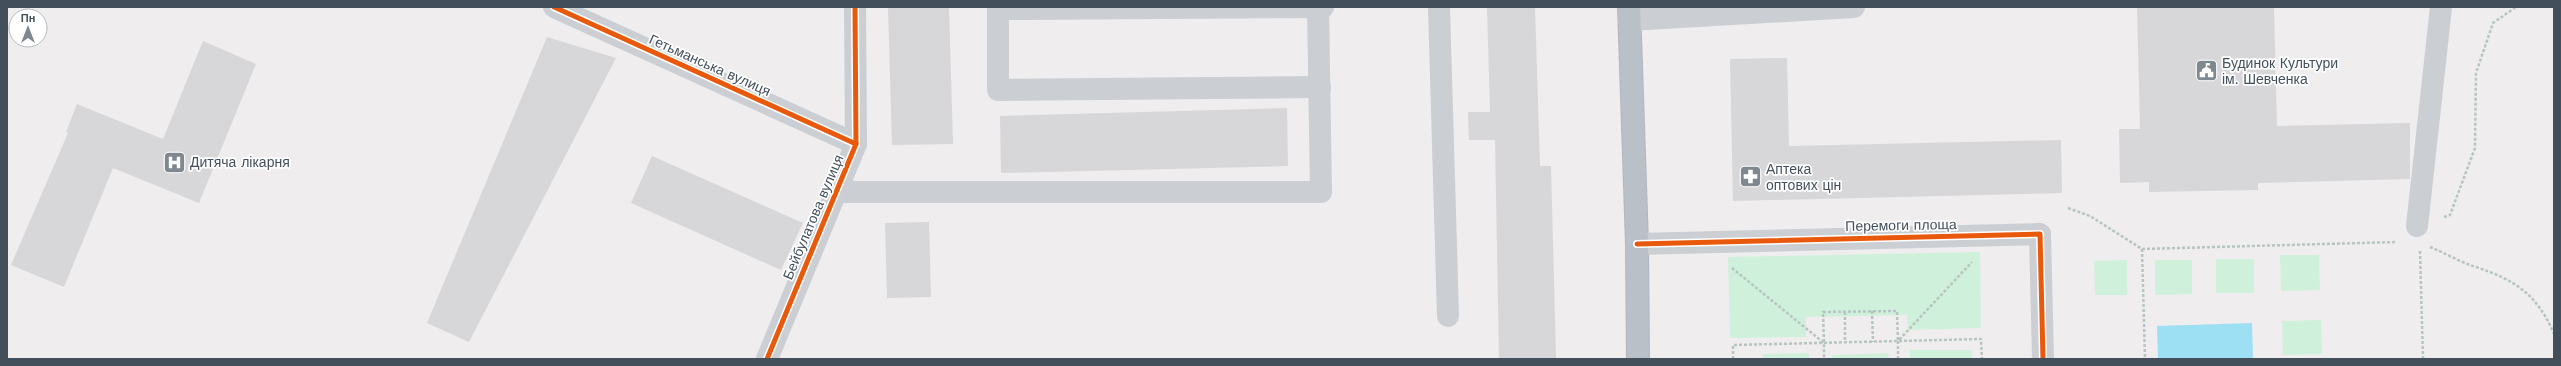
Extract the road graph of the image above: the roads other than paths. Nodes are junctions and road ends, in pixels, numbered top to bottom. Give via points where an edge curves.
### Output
1 (554, 7) edge
2 (855, 7) edge
3 (1318, 7) edge
4 (1324, 7) edge
5 (1439, 7) edge
6 (1854, 7) edge
7 (2441, 7) edge
8 (1629, 14) edge
9 (1320, 87) junction
10 (856, 144) junction
11 (836, 192) junction
12 (2418, 234) road end
13 (1637, 244) junction
14 (1448, 316) dead end
15 (766, 359) edge
16 (1638, 359) edge
17 (2043, 359) edge

1 - 10 street, Гетьманська вулиця
2 - 10 street, Бейбулатова вулиця
3 - 4 street
3 - 9 street
3 - 9 street via 998,9 998,90
5 - 14 street
6 - 8 street
7 - 12 street
8 - 13 highway
9 - 11 street via 1321,192
10 - 11 street, Бейбулатова вулиця
11 - 15 street, Бейбулатова вулиця
13 - 16 highway
13 - 17 street, Перемоги площа via 2040,234

